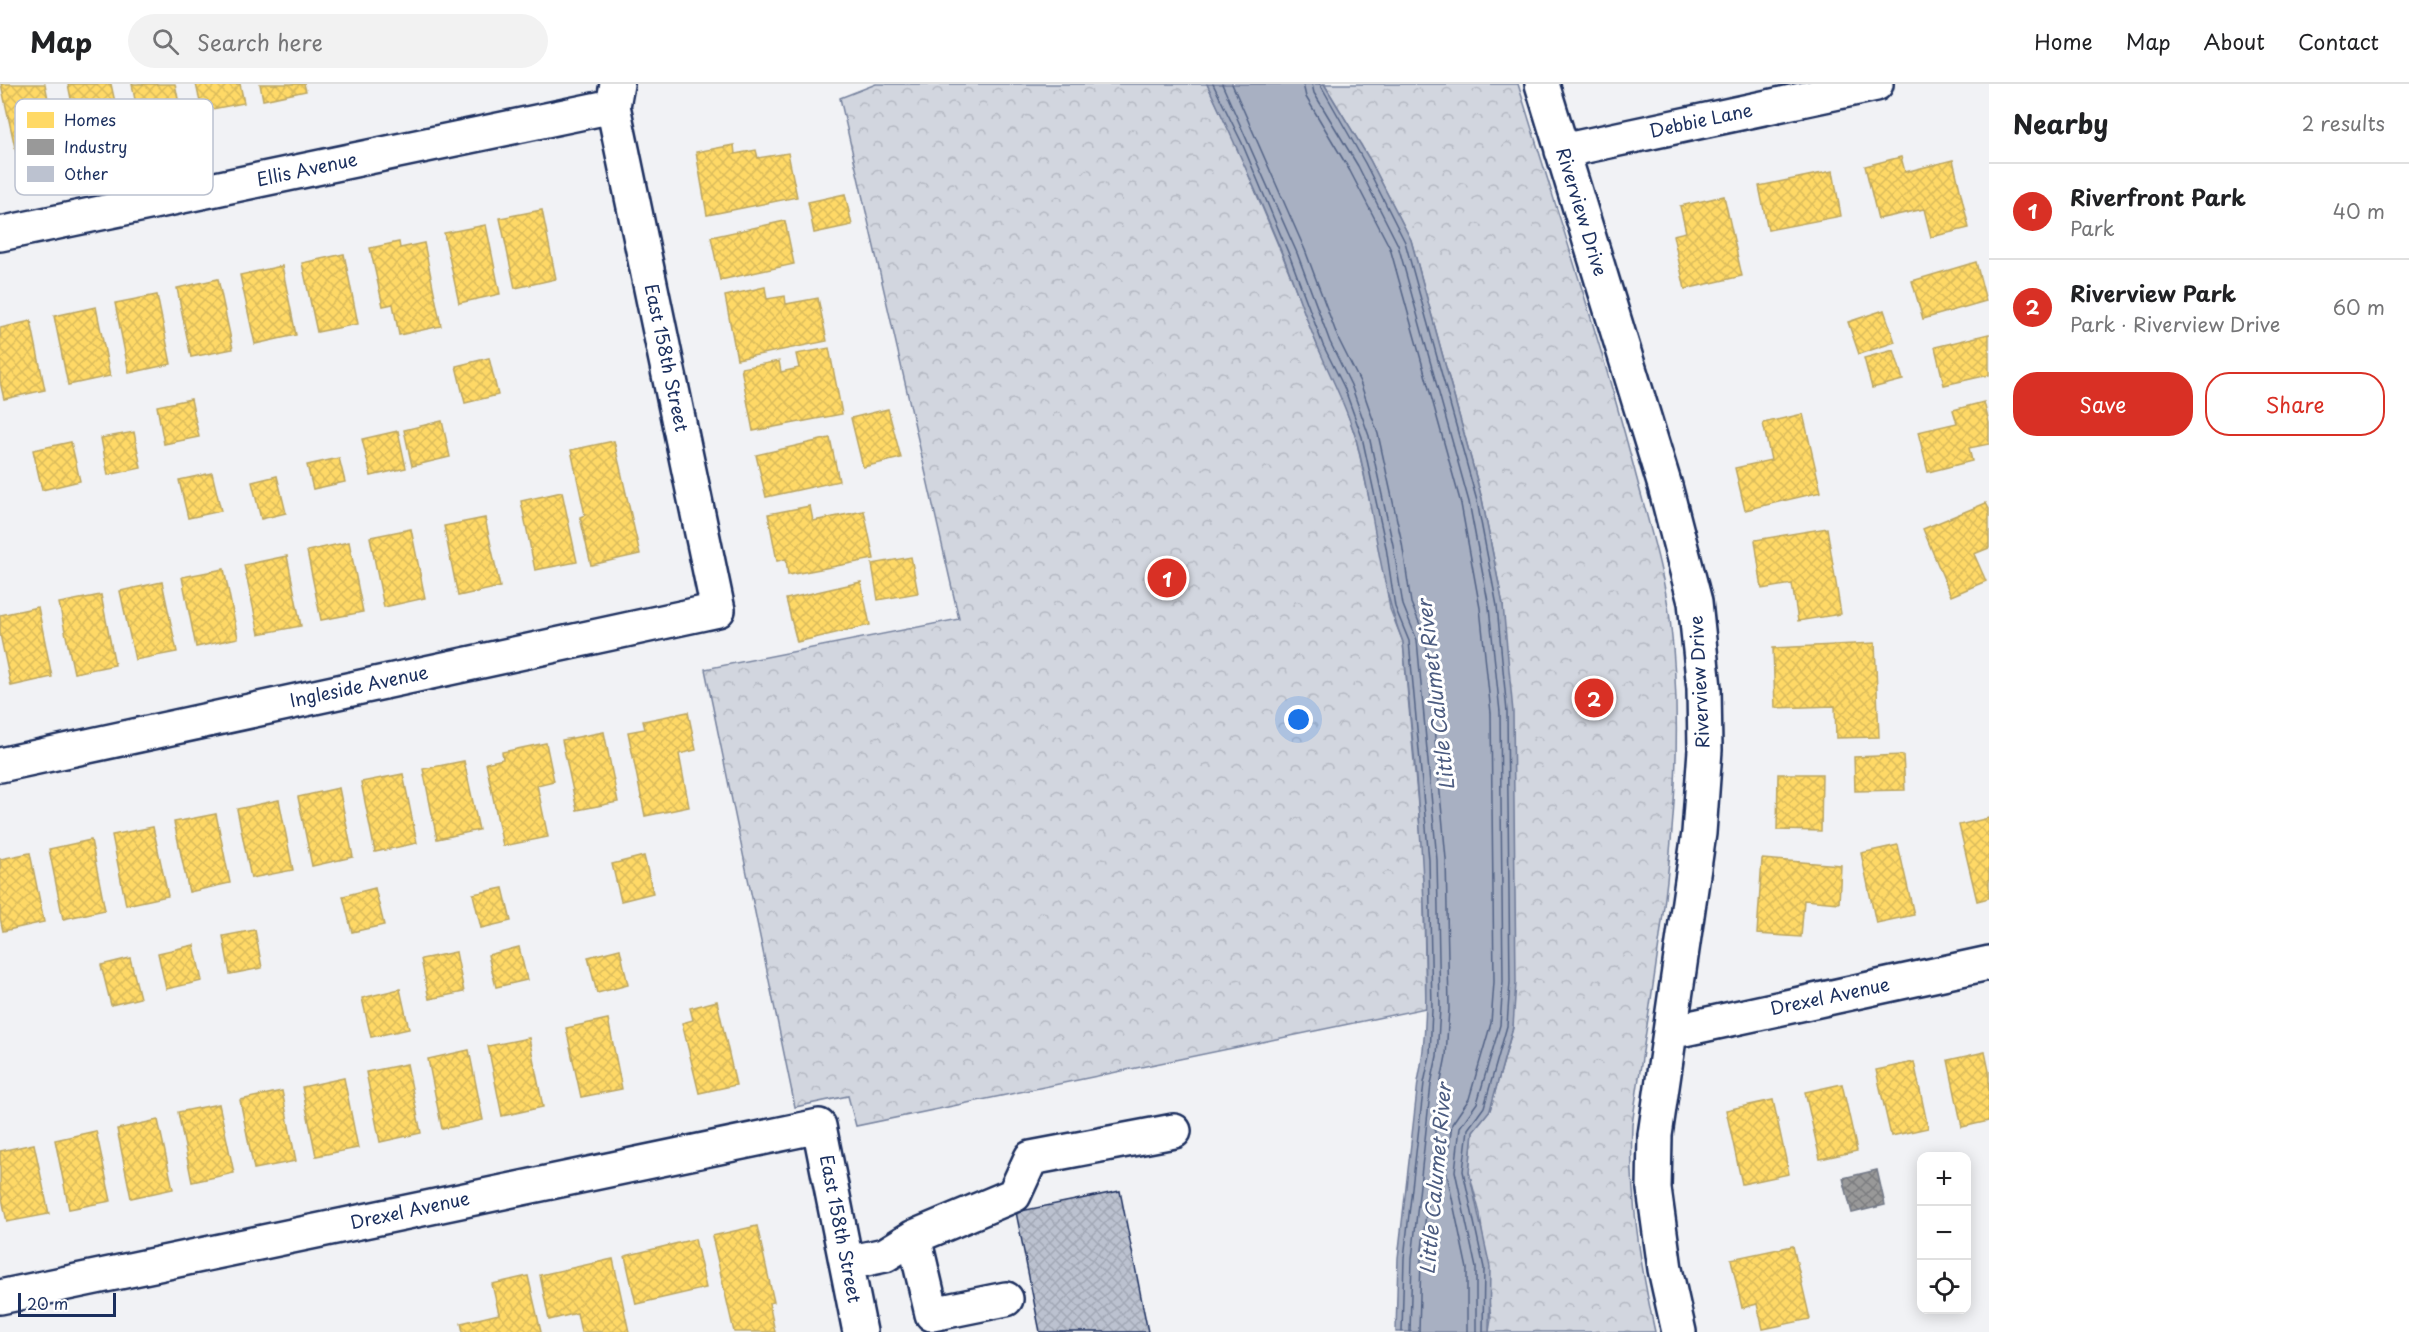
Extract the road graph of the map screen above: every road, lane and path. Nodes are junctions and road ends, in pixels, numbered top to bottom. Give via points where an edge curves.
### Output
1 (1542, 84) edge
2 (1876, 84) edge
3 (615, 95) edge
4 (1562, 151) junction
5 (213, 186) edge
6 (173, 195) edge
7 (0, 234) edge
8 (718, 610) joint
9 (0, 765) edge
10 (1989, 963) edge
11 (1671, 1032) junction
12 (819, 1125) joint
13 (1174, 1131) dead end
14 (914, 1237) junction
15 (847, 1263) junction
16 (0, 1297) edge
17 (1006, 1299) dead end
18 (933, 1323) edge
19 (860, 1332) edge
20 (1679, 1332) edge

1 - 4 street, Riverview Drive
2 - 4 street, Debbie Lane
3 - 5 street, Ellis Avenue
3 - 8 street, East 158th Street
4 - 11 street, Riverview Drive via 1665,486 1695,602 1704,688 1705,750 1699,833
6 - 7 street, Ellis Avenue
8 - 9 street, Ingleside Avenue
10 - 11 street, Drexel Avenue
11 - 20 street, Riverview Drive via 1655,1135 1654,1190
12 - 15 street, East 158th Street
12 - 16 street, Drexel Avenue
13 - 14 street via 1031,1158 1014,1196
14 - 15 street via 885,1255
14 - 18 street
15 - 19 street, East 158th Street
17 - 18 street

